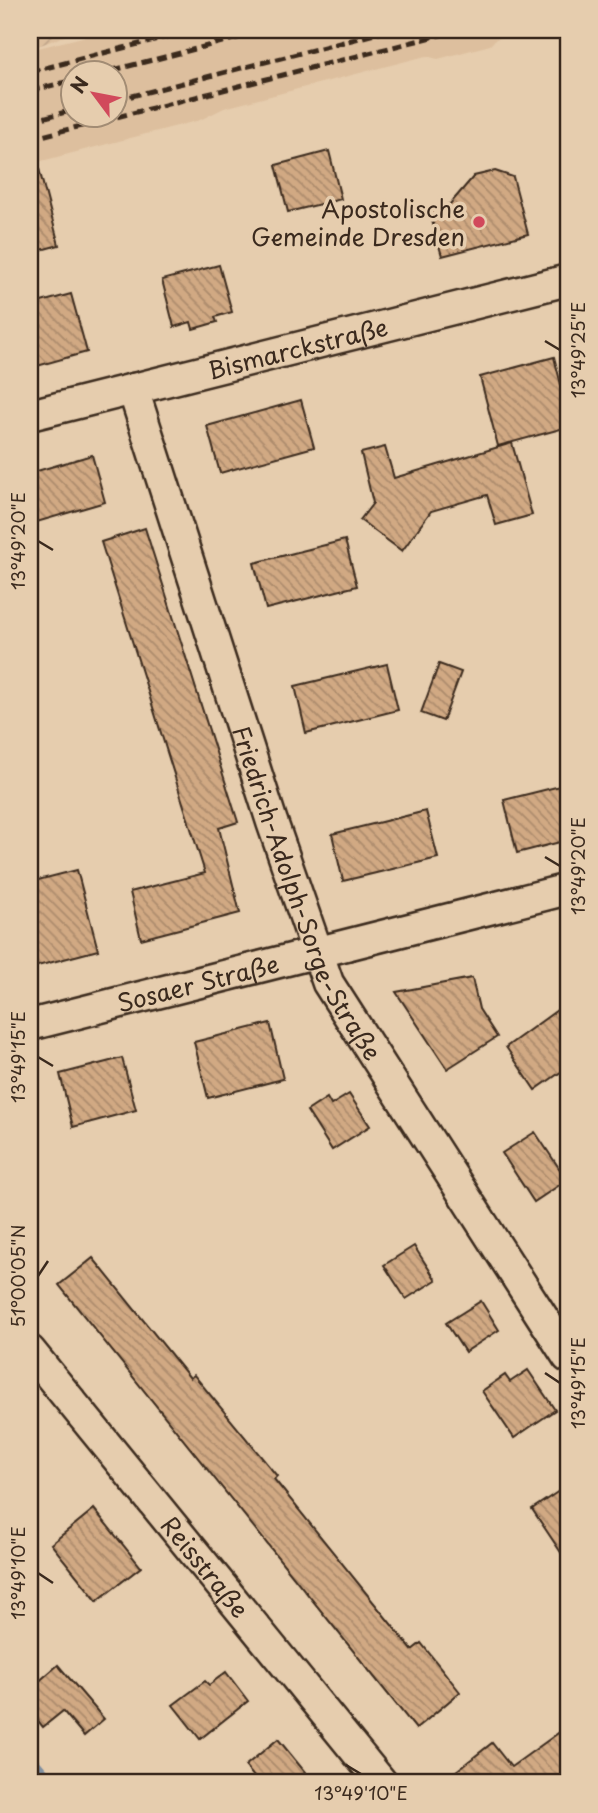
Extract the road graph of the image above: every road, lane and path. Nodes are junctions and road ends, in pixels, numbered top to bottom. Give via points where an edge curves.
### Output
1 (568, 280) edge
2 (133, 388) junction
3 (30, 415) edge
4 (568, 889) edge
5 (315, 952) junction
6 (30, 1025) edge
7 (30, 1351) edge
8 (568, 1357) edge
9 (382, 1783) edge

1 - 2 street, Bismarckstraße
2 - 3 street, Bismarckstraße
2 - 5 street, Friedrich-Adolph-Sorge-Straße
4 - 5 street, Sosaer Straße
5 - 6 street, Sosaer Straße
5 - 8 street, Friedrich-Adolph-Sorge-Straße via 328,983
7 - 9 street, Reisstraße

